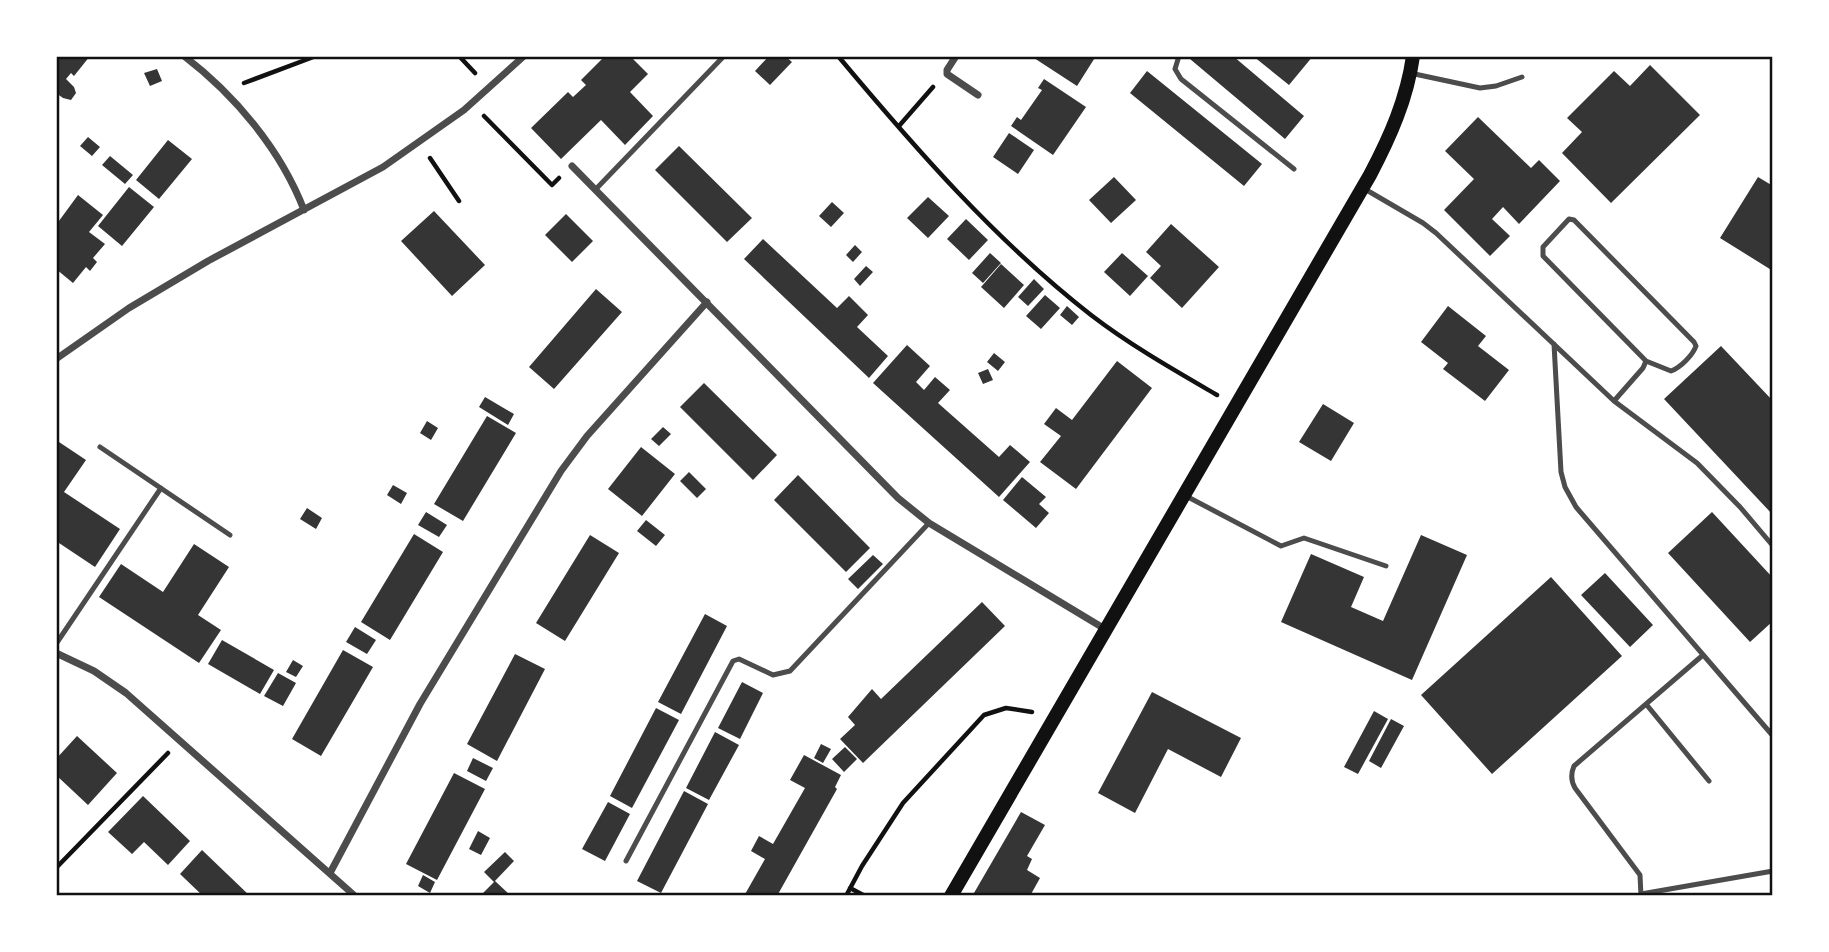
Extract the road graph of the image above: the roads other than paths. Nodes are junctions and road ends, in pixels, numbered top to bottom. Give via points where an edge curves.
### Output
1 (184, 56) edge
2 (524, 56) edge
3 (723, 56) edge
4 (956, 56) edge
5 (1179, 56) edge
6 (1413, 56) edge
7 (1410, 74) junction
8 (1522, 77) dead end
9 (978, 95) dead end
10 (572, 166) road end
11 (1294, 169) dead end
12 (1363, 188) junction
13 (595, 190) junction
14 (304, 210) junction
15 (708, 302) junction
16 (1554, 344) junction
17 (56, 359) edge
18 (1646, 361) junction
19 (1614, 401) junction
20 (100, 447) dead end
21 (161, 488) junction
22 (1184, 495) junction
23 (929, 523) junction
24 (230, 535) dead end
25 (1773, 546) edge
26 (1385, 566) dead end
27 (1105, 629) junction
28 (56, 644) edge
29 (56, 653) edge
30 (1703, 655) junction
31 (1646, 704) junction
32 (1773, 736) edge
33 (1709, 781) dead end
34 (626, 861) dead end
35 (1773, 871) edge
36 (330, 873) junction
37 (1641, 895) edge
38 (355, 896) edge
39 (951, 896) edge

1 - 14 street via 223,91 281,161
2 - 14 street via 420,142
3 - 13 lane
4 - 9 street via 947,72
5 - 11 lane via 1175,69 1181,79
6 - 7 main road
7 - 8 lane via 1480,88
7 - 12 main road via 1386,146
10 - 13 street
12 - 16 lane via 1430,228
12 - 22 main road
13 - 15 street
14 - 17 street via 128,308
15 - 23 street via 898,498
15 - 36 street via 561,471 443,664
16 - 19 lane
16 - 30 lane via 1561,472 1568,493
18 - 18 lane via 1543,256 1543,247 1569,219 1696,346 1674,370
18 - 19 lane
19 - 25 lane via 1697,463
20 - 21 lane
21 - 24 lane
21 - 28 lane
22 - 26 lane via 1281,546 1304,538
22 - 27 main road
23 - 27 street
23 - 34 lane via 790,671 772,675 739,659 733,661
27 - 39 main road
29 - 36 street via 111,682
30 - 31 lane
30 - 32 lane
31 - 33 lane
31 - 37 lane via 1574,766 1571,775 1575,788 1640,876
35 - 37 lane
36 - 38 street

